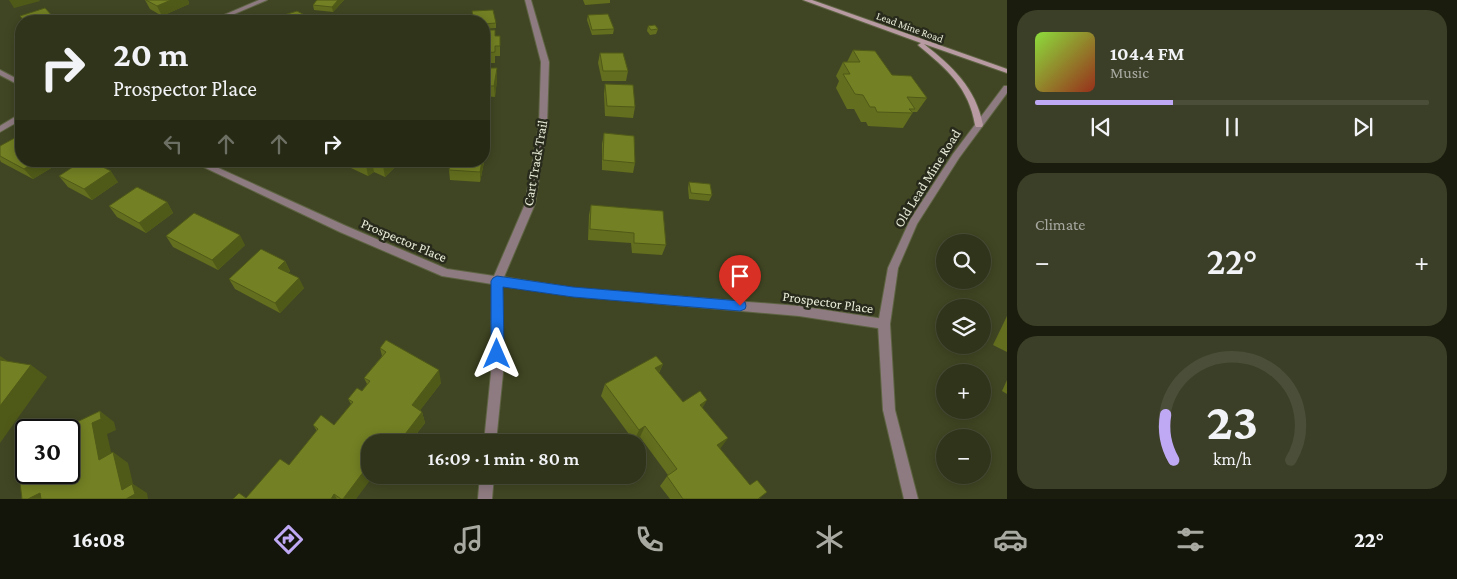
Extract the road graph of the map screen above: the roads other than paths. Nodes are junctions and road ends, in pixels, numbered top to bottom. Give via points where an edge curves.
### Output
1 (264, 0) edge
2 (528, 0) edge
3 (806, 0) edge
4 (228, 15) edge
5 (914, 39) junction
6 (1007, 71) edge
7 (0, 72) edge
8 (15, 81) edge
9 (1007, 88) edge
10 (15, 120) edge
11 (979, 125) junction
12 (0, 129) edge
13 (208, 167) edge
14 (497, 281) junction
15 (884, 324) junction
16 (491, 434) edge
17 (486, 484) edge
18 (485, 499) edge
19 (911, 499) edge

1 - 4 street
2 - 14 street, Cart Track Trail via 546,62 543,125 530,204
3 - 5 main road, Lead Mine Road
5 - 6 main road, Lead Mine Road
5 - 11 main road via 964,85 975,103
7 - 8 street
9 - 11 street, Old Lead Mine Road
10 - 12 street
11 - 15 street, Old Lead Mine Road via 913,223 893,268
13 - 14 street, Prospector Place via 446,273
14 - 15 street, Prospector Place via 573,292 799,311
14 - 16 street, Cart Track Trail via 497,372
15 - 19 street, Old Lead Mine Road via 888,410
17 - 18 street

